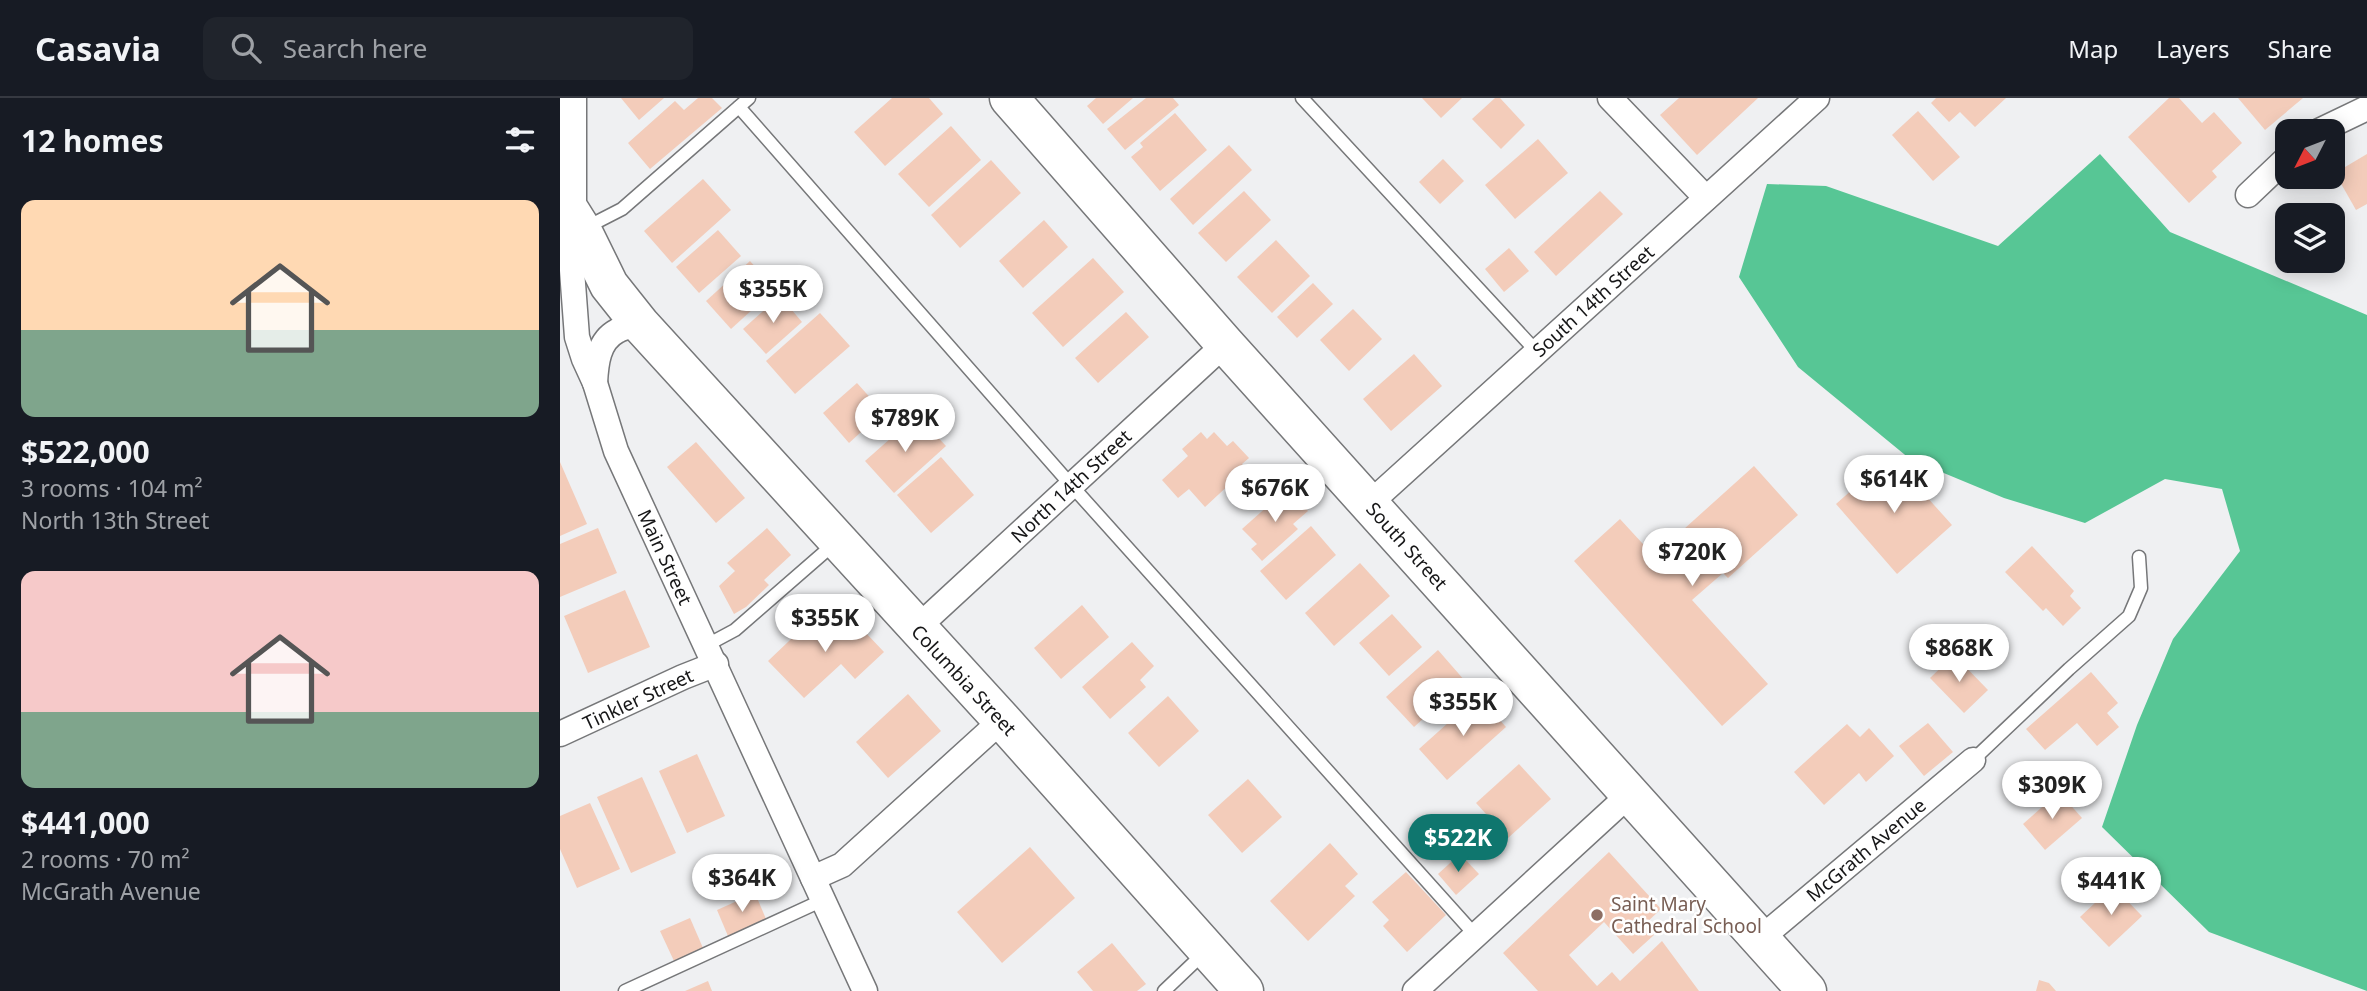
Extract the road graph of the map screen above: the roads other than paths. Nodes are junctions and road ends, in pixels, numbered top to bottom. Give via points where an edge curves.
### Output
1 (567, 98) edge
2 (749, 98) edge
3 (1009, 98) edge
4 (1302, 98) edge
5 (1610, 98) edge
6 (1817, 98) edge
7 (739, 107) junction
8 (2367, 108) edge
9 (2344, 119) edge
10 (2275, 169) edge
11 (2248, 195) dead end
12 (1706, 198) junction
13 (569, 214) edge
14 (640, 324) junction
15 (1225, 344) junction
16 (1537, 352) junction
17 (595, 383) junction
18 (1072, 485) junction
19 (1369, 504) junction
20 (837, 541) junction
21 (2138, 557) dead end
22 (916, 628) junction
23 (711, 654) junction
24 (1002, 720) junction
25 (560, 734) edge
26 (1973, 760) joint
27 (1630, 794) junction
28 (818, 889) junction
29 (1476, 936) junction
30 (1760, 939) junction
31 (1208, 950) junction
32 (625, 991) edge
33 (865, 991) edge
34 (1164, 991) edge
35 (1244, 991) edge
36 (1415, 991) edge
37 (1807, 991) edge

1 - 13 main road, Main Street
2 - 7 lane
3 - 15 main road, South Street
4 - 16 lane
5 - 12 street
6 - 12 street, South 14th Street
7 - 13 lane via 621,209
7 - 18 lane
8 - 9 street
10 - 11 street
12 - 16 street, South 14th Street
13 - 14 main road, Columbia Street via 610,285
13 - 17 street, Main Street via 577,337
14 - 17 street via 617,331 606,341 597,359
14 - 20 main road, Columbia Street
15 - 18 street, North 14th Street
15 - 19 main road, South Street
16 - 19 street, South 14th Street
17 - 23 street, Main Street via 616,451
18 - 22 street, North 14th Street
18 - 29 lane
19 - 27 main road, South Street
20 - 22 main road, Columbia Street
20 - 23 lane
21 - 26 lane via 2141,588 2129,616
22 - 24 main road, Columbia Street
23 - 25 street, Tinkler Street via 683,677
23 - 28 street, Main Street
24 - 28 street
24 - 31 main road, Columbia Street
26 - 30 street, McGrath Avenue
27 - 29 street
27 - 30 main road, South Street
28 - 32 lane
28 - 33 street, Main Street
29 - 36 street
30 - 37 main road, South Street
31 - 34 lane
31 - 35 main road, Columbia Street

